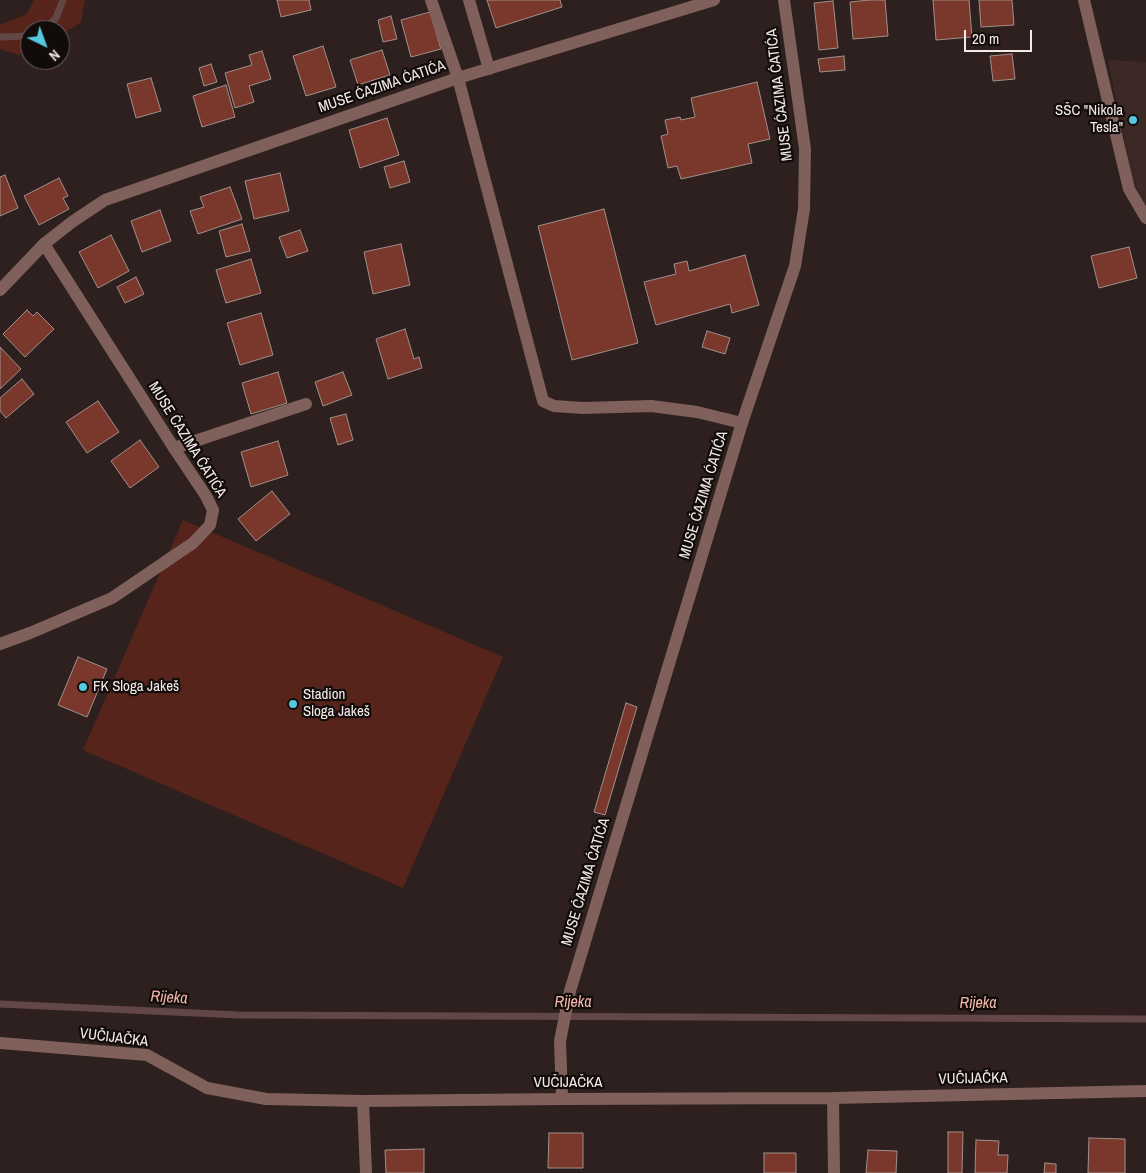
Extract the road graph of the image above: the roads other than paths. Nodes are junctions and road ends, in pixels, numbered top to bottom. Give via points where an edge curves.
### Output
1 (431, 0) edge
2 (468, 0) edge
3 (714, 0) edge
4 (784, 0) edge
5 (1084, 0) edge
6 (489, 69) junction
7 (458, 78) junction
8 (1146, 218) edge
9 (44, 244) junction
10 (0, 290) edge
11 (306, 404) dead end
12 (742, 423) junction
13 (174, 448) junction
14 (0, 644) edge
15 (0, 1042) edge
16 (1146, 1091) edge
17 (833, 1098) junction
18 (562, 1099) junction
19 (364, 1101) junction
20 (366, 1173) edge
21 (834, 1173) edge

1 - 7 street, MUSE ĆAZIMA ĆATIĆA
2 - 6 street
3 - 6 street, MUSE ĆAZIMA ĆATIĆA
4 - 12 street, MUSE ĆAZIMA ĆATIĆA via 805,149 804,210 795,266
5 - 8 street via 1128,189
6 - 7 street, MUSE ĆAZIMA ĆATIĆA
7 - 9 street, MUSE ĆAZIMA ĆATIĆA via 105,200
7 - 12 street via 543,401 554,406 583,408 652,406
9 - 10 street, MUSE ĆAZIMA ĆATIĆA
9 - 13 street, MUSE ĆAZIMA ĆATIĆA
11 - 13 street
12 - 18 street, MUSE ĆAZIMA ĆATIĆA via 570,991 560,1041
13 - 14 street, MUSE ĆAZIMA ĆATIĆA via 213,510 210,524 193,543 112,598
15 - 19 street, VUČIJAČKA via 147,1056 207,1088 266,1099
16 - 17 street, VUČIJAČKA
17 - 18 street, VUČIJAČKA
17 - 21 street
18 - 19 street, VUČIJAČKA
19 - 20 street

